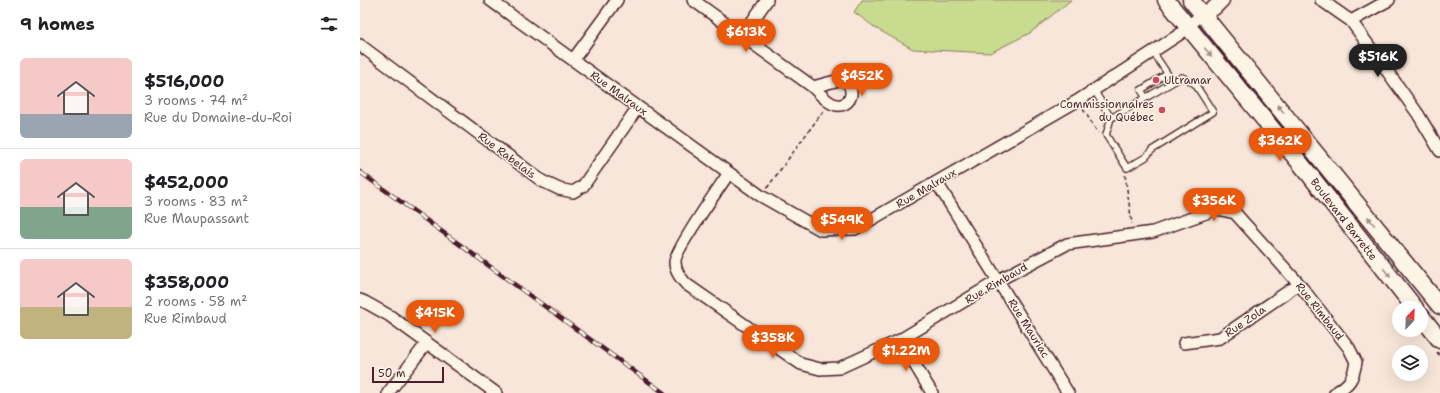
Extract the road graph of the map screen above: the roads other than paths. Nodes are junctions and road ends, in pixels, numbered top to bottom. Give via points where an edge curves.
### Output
1 (490, 0) edge
2 (617, 0) edge
3 (692, 0) edge
4 (767, 0) edge
5 (1166, 0) edge
6 (1191, 0) edge
7 (1222, 0) edge
8 (1321, 0) edge
9 (1389, 0) edge
10 (1202, 14) junction
11 (1351, 21) junction
12 (1188, 28) junction
13 (742, 36) junction
14 (360, 45) edge
15 (1153, 52) junction
16 (573, 60) junction
17 (1167, 74) junction
18 (1173, 82) junction
19 (813, 87) junction
20 (1094, 90) junction
21 (1146, 98) junction
22 (638, 107) junction
23 (1111, 118) junction
24 (1440, 151) edge
25 (729, 173) junction
26 (937, 183) junction
27 (999, 280) junction
28 (1299, 284) junction
29 (360, 300) edge
30 (1409, 301) edge
31 (1440, 306) edge
32 (1428, 325) edge
33 (900, 340) junction
34 (1440, 340) edge
35 (427, 342) junction
36 (1184, 343) dead end
37 (388, 393) edge
38 (496, 393) edge
39 (932, 393) edge
40 (1068, 393) edge
41 (1334, 393) edge

1 - 16 street, Rue Malraux
2 - 16 street
3 - 13 street
4 - 13 street
5 - 12 main road, Boulevard Barrette
6 - 10 main road, Boulevard Barrette
7 - 10 street
8 - 11 street
9 - 11 street
10 - 12 street, Rue Malraux
31 -> 10 main road, Boulevard Barrette
11 - 24 street via 1418,114
12 - 15 street, Rue Malraux
12 -> 30 main road, Boulevard Barrette
13 - 19 street
14 - 22 street, Rue Rabelais via 542,181 559,189 573,192 583,186
15 - 17 lane
15 - 20 street, Rue Malraux
16 - 22 street, Rue Malraux
17 - 18 lane
17 - 21 lane via 1141,90
18 - 21 lane
18 - 23 lane via 1182,78 1195,84 1213,112 1127,168 1106,135
19 - 19 street via 830,102 840,105 847,102 851,96 849,83 843,79
20 - 23 lane
20 - 26 street, Rue Malraux
21 - 23 lane
22 - 25 street, Rue Malraux
25 - 26 street, Rue Malraux via 761,196 821,230 855,229
25 - 33 street, Rue Rimbaud via 674,261 677,273 686,284 800,364 820,369 839,368
26 - 27 street, Rue Mauriac
27 - 28 street, Rue Rimbaud via 1067,244 1153,232 1217,209 1236,213
27 - 33 street, Rue Rimbaud
27 - 40 street, Rue Mauriac
28 - 36 street, Rue Zola via 1220,338
28 - 41 street, Rue Rimbaud via 1349,348 1356,362 1353,377 1342,389
29 - 35 street via 390,316
32 - 34 main road
33 - 39 street
35 - 37 street
35 - 38 street

